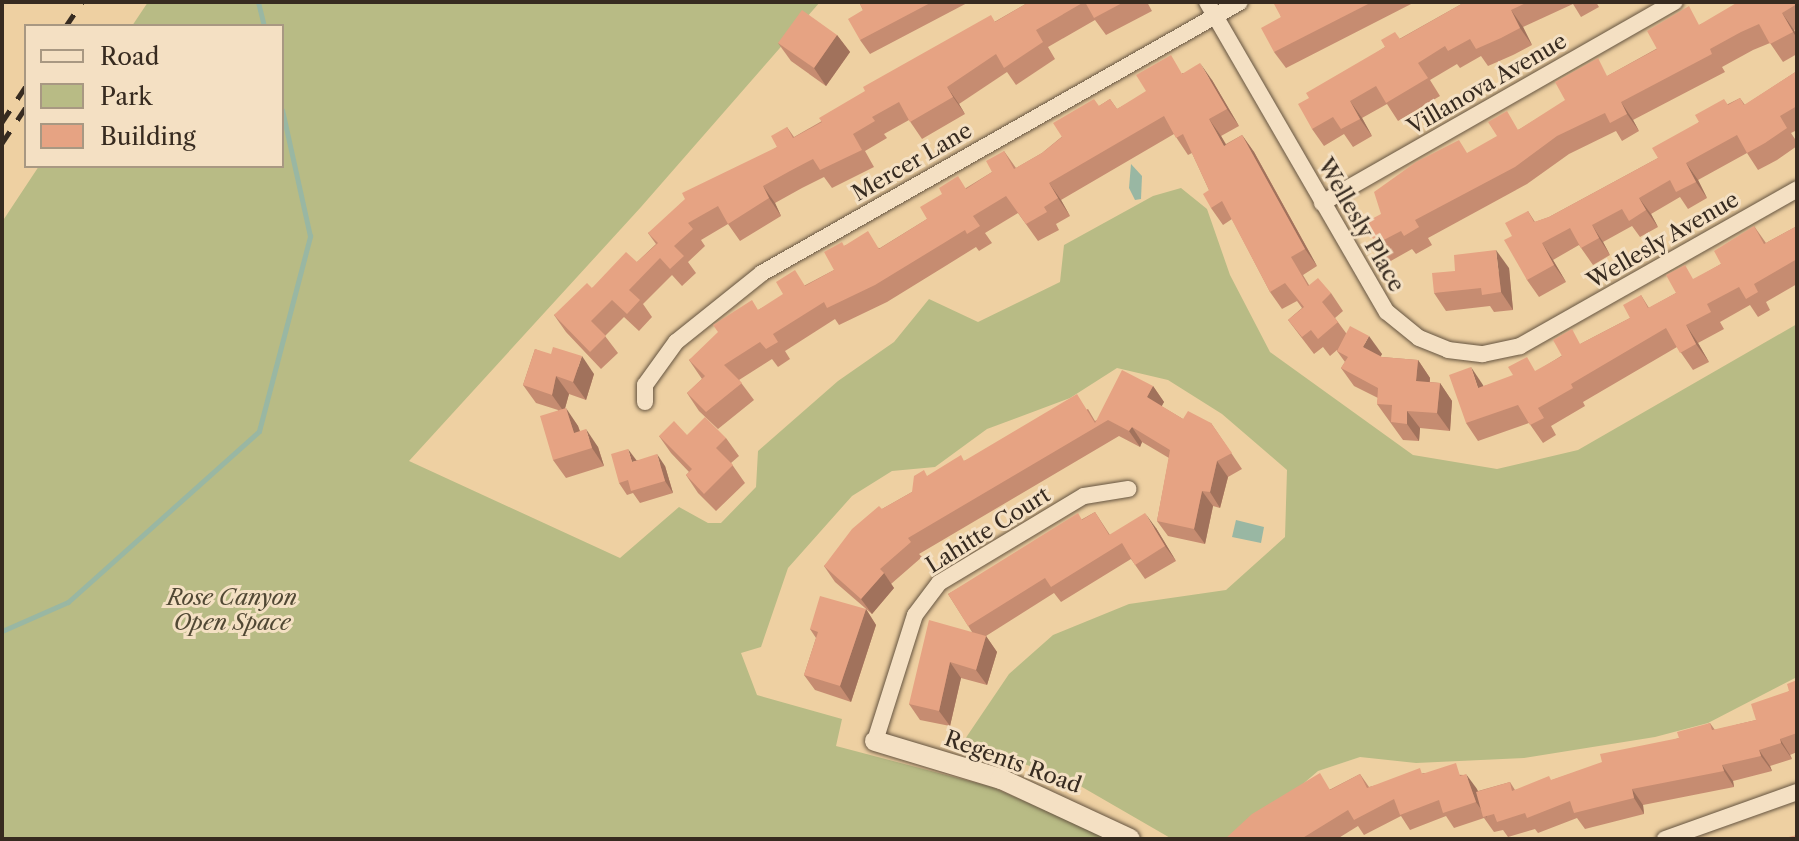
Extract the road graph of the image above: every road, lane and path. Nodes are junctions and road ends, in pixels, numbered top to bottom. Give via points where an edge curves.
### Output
1 (1240, 2) edge
2 (1675, 2) edge
3 (1211, 9) edge
4 (1797, 189) edge
5 (1322, 203) junction
6 (1552, 329) joint
7 (645, 402) dead end
8 (1128, 489) dead end
9 (875, 741) joint
10 (1797, 792) edge
11 (1130, 839) edge
12 (1665, 839) edge

1 - 3 street, Mercer Lane
2 - 5 street, Villanova Avenue
3 - 5 street, Wellesly Place
3 - 7 street, Mercer Lane via 762,273 676,342 645,385
4 - 6 street, Wellesly Avenue
5 - 6 street, Wellesly Place via 1387,312 1419,338 1448,350 1483,354 1520,346
8 - 9 street, Lahitte Court via 1084,496 939,583 910,626
9 - 11 street, Regents Road via 1001,779
10 - 12 street

